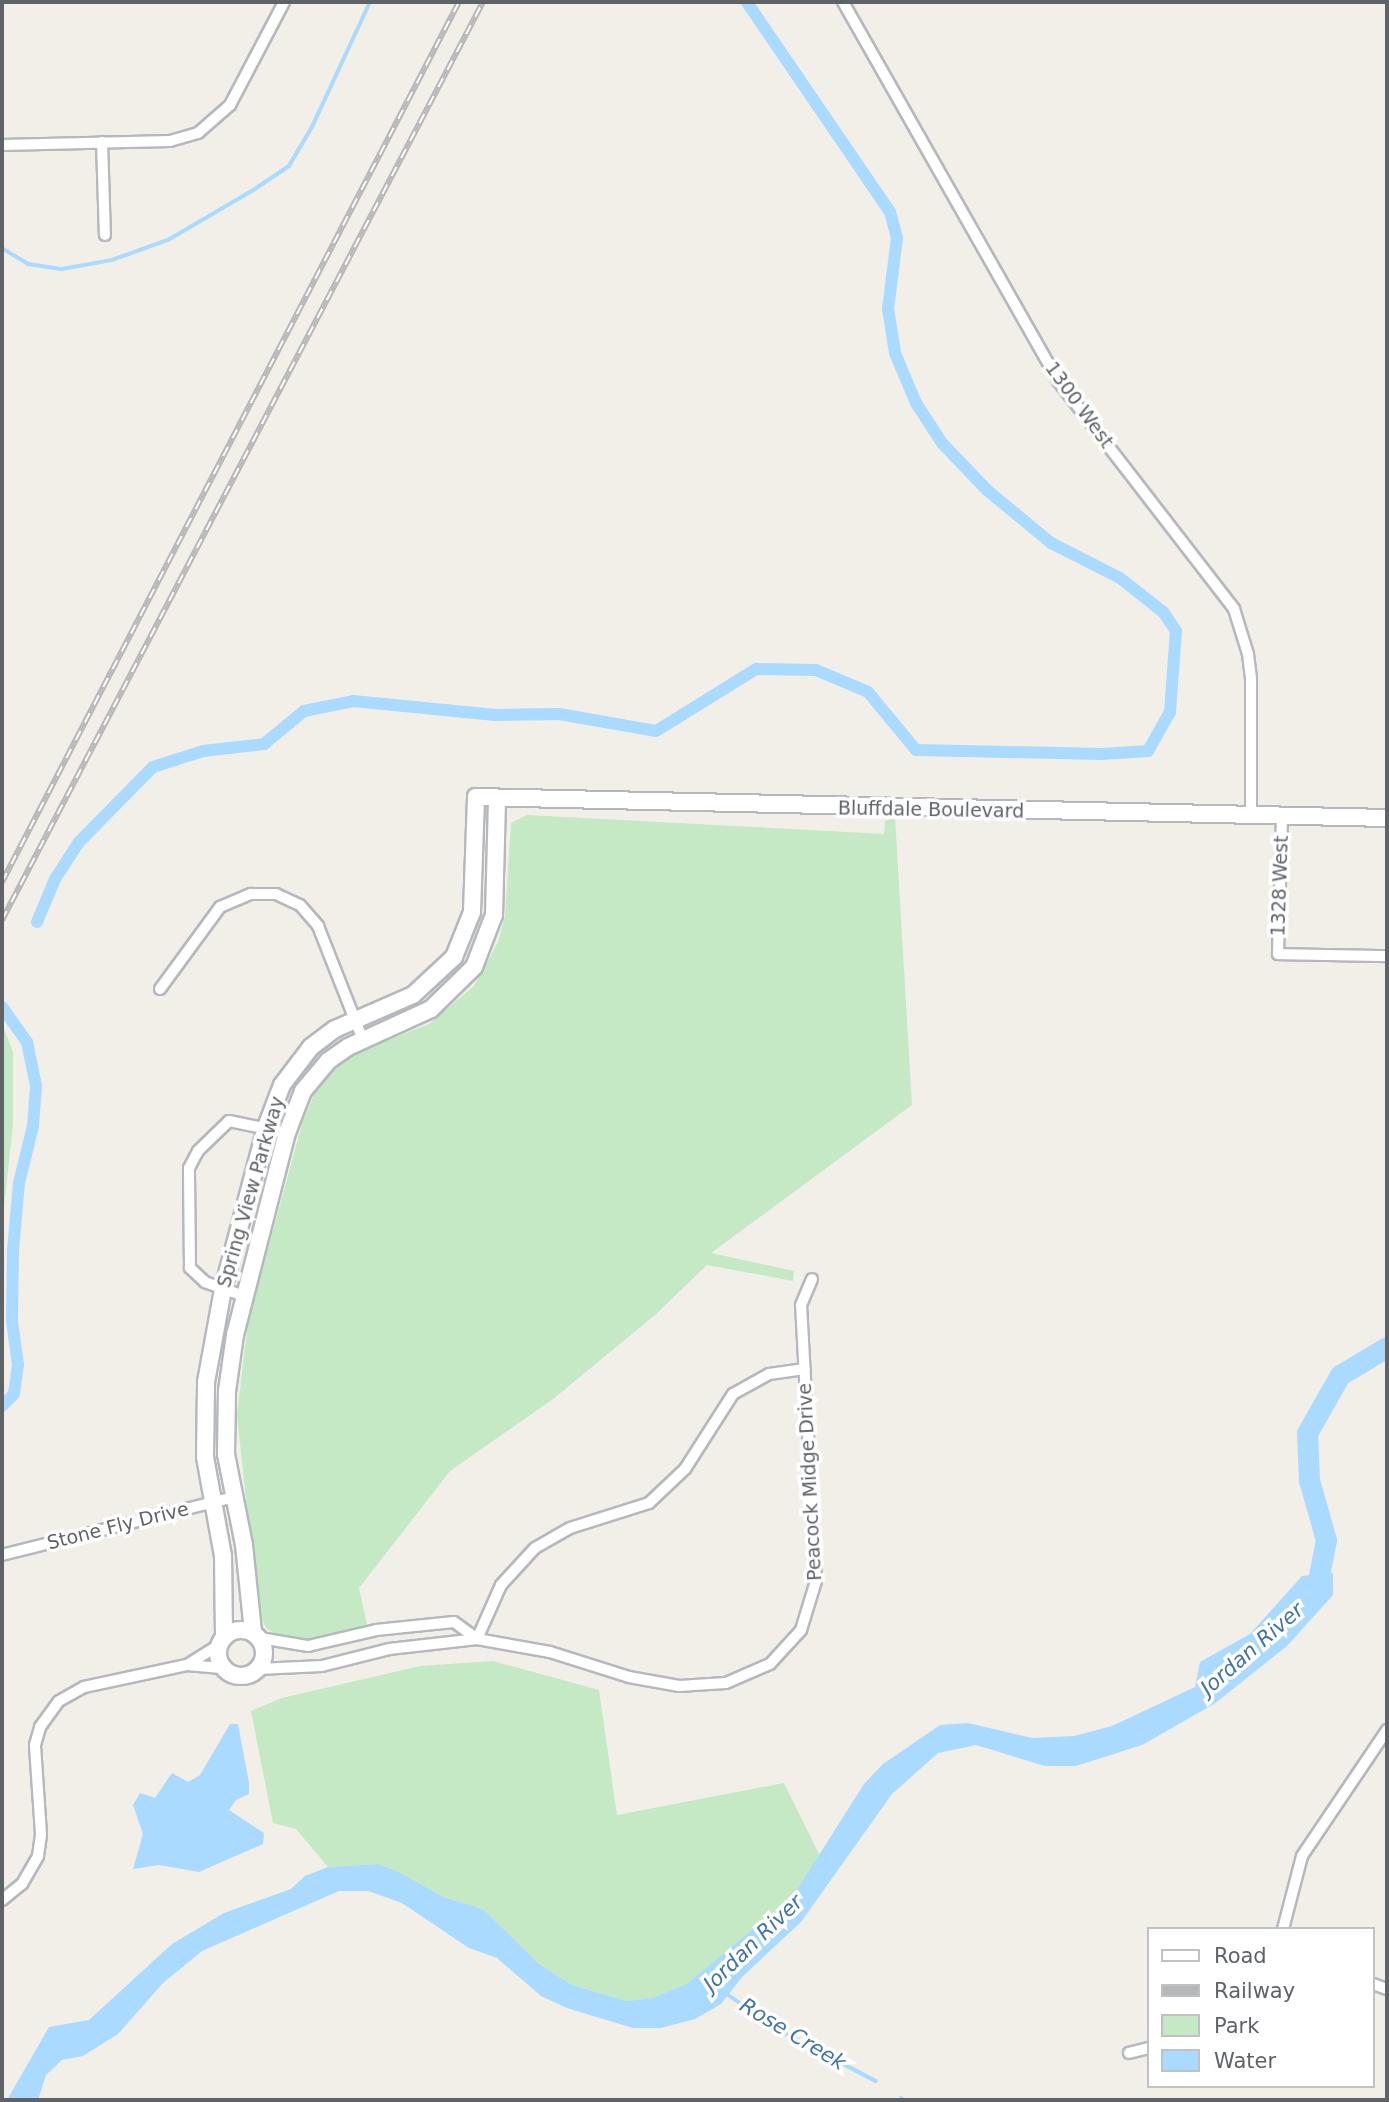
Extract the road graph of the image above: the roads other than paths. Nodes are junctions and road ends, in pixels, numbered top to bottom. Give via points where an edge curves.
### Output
1 (284, 2) edge
2 (843, 2) edge
3 (102, 142) junction
4 (2, 145) edge
5 (105, 235) dead end
6 (476, 797) joint
7 (497, 798) junction
8 (1251, 818) junction
9 (1282, 818) junction
10 (1387, 818) edge
11 (1387, 956) edge
12 (160, 989) dead end
13 (355, 1020) junction
14 (363, 1040) junction
15 (267, 1127) junction
16 (287, 1133) junction
17 (813, 1279) dead end
18 (223, 1289) junction
19 (244, 1296) junction
20 (805, 1369) junction
21 (234, 1497) junction
22 (213, 1502) junction
23 (2, 1555) edge
24 (256, 1635) junction
25 (477, 1639) junction
26 (221, 1641) junction
27 (187, 1665) junction
28 (224, 1668) junction
29 (258, 1670) junction
30 (1387, 1730) edge
31 (2, 1900) edge
32 (1284, 1927) edge
33 (1148, 2049) edge
34 (1129, 2053) dead end

1 - 3 street via 230,105 212,125 170,141
2 - 8 street, 1300 West via 1058,381 1234,609 1251,679
3 - 4 street
3 - 5 street
6 - 7 street, Bluffdale Boulevard
6 - 13 street, Spring View Parkway via 474,899 461,945 425,987
7 - 8 street, Bluffdale Boulevard
7 - 14 street, Spring View Parkway via 496,900 481,954 444,1000
8 - 9 street, Bluffdale Boulevard
9 - 10 street, Bluffdale Boulevard
9 - 11 street, 1328 West via 1278,954
12 - 13 street via 220,907 251,894 276,894 300,905 318,926
13 - 14 street
13 - 15 street, Spring View Parkway via 323,1037 300,1058 282,1085
14 - 16 street, Spring View Parkway via 337,1054 310,1081
15 - 16 street
15 - 18 street, Spring View Parkway
15 - 18 street via 229,1121 198,1151 189,1168 188,1263 200,1280
16 - 19 street, Spring View Parkway
17 - 20 street, Peacock Midge Drive via 801,1305
18 - 19 street
18 - 22 street, Spring View Parkway via 204,1402 205,1457
19 - 21 street, Spring View Parkway via 225,1416
20 - 25 street via 769,1374 733,1394 685,1469 649,1503 570,1528 535,1548 500,1585
20 - 25 street, Peacock Midge Drive via 816,1581 807,1619 780,1656 738,1680 679,1686 629,1677 550,1652
21 - 22 street, Stone Fly Drive
21 - 24 street, Spring View Parkway
22 - 23 street, Stone Fly Drive
22 - 26 street, Spring View Parkway via 224,1564
24 - 25 street, Peacock Midge Drive via 308,1646 397,1627 454,1622
24 - 26 street via 238,1629
24 - 29 street via 265,1651
25 - 29 street, Peacock Midge Drive via 389,1649 322,1666
26 - 27 street
26 - 28 street
27 - 28 street
27 - 31 street via 84,1687 52,1708 40,1727 33,1754 41,1834 38,1856 22,1884
28 - 29 street via 240,1676
30 - 32 street via 1302,1856
33 - 34 street

